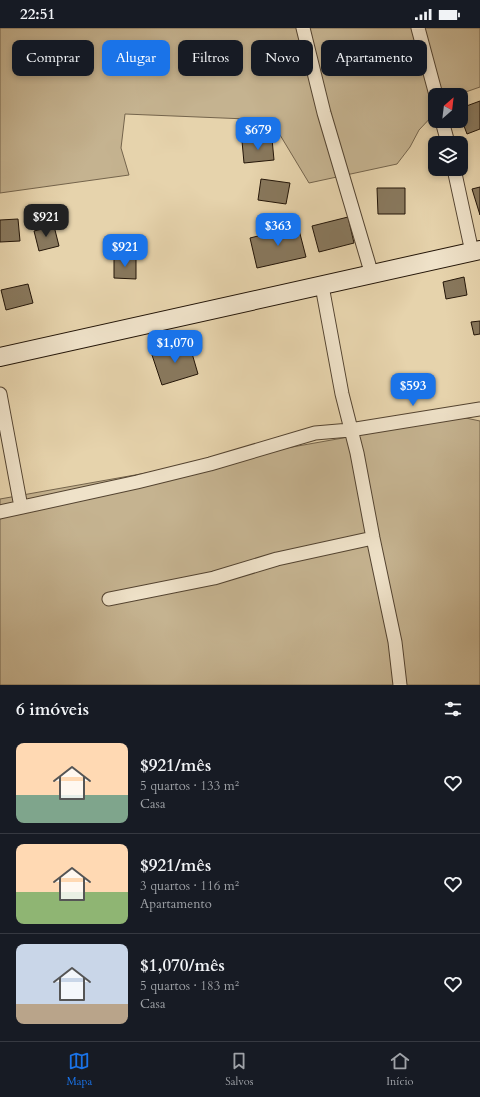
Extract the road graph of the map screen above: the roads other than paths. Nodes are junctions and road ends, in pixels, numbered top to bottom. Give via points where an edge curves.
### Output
1 (303, 28) edge
2 (418, 28) edge
3 (434, 88) edge
4 (456, 176) edge
5 (476, 251) edge
6 (372, 275) junction
7 (322, 286) junction
8 (0, 357) edge
9 (0, 394) edge
10 (480, 409) edge
11 (350, 430) junction
12 (21, 507) junction
13 (0, 512) edge
14 (373, 538) junction
15 (109, 599) dead end
16 (400, 685) edge

1 - 6 street via 324,113
2 - 3 street
4 - 5 street
5 - 6 main road
6 - 7 main road
7 - 8 main road
7 - 11 street
9 - 12 street
10 - 11 street
11 - 12 street via 315,433 202,466
11 - 14 street via 357,453
12 - 13 street
14 - 15 street via 277,559 214,578
14 - 16 street

